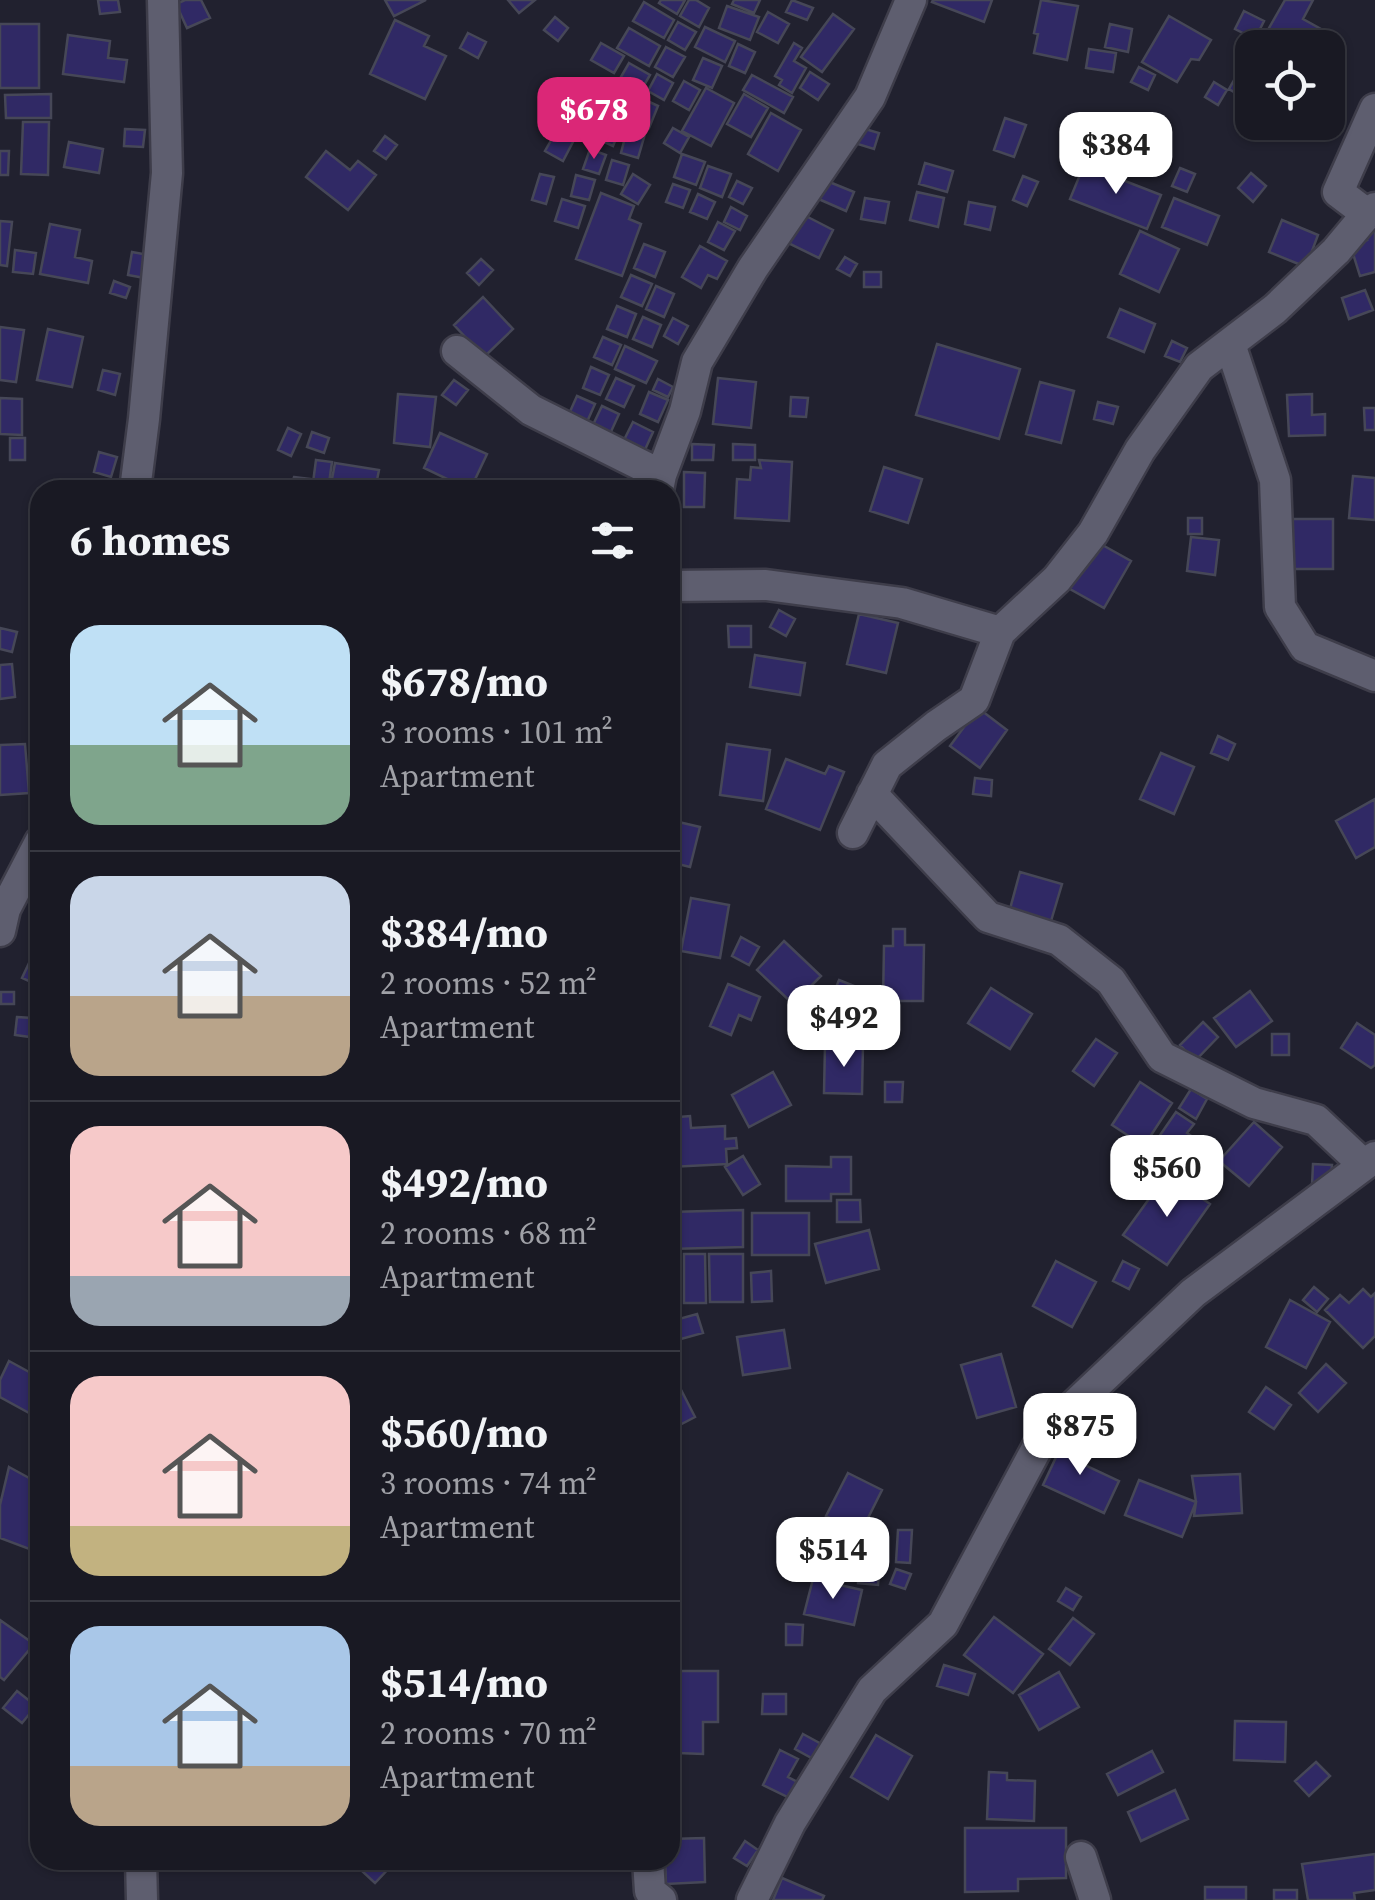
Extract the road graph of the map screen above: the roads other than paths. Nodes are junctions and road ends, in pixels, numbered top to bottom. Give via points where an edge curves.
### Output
1 (163, 0) edge
2 (911, 0) edge
3 (1375, 109) edge
4 (1371, 211) edge
5 (1230, 344) junction
6 (457, 351) dead end
7 (136, 480) edge
8 (656, 480) edge
9 (661, 480) edge
10 (680, 586) edge
11 (1000, 632) junction
12 (1375, 676) edge
13 (872, 794) junction
14 (853, 832) dead end
15 (30, 861) edge
16 (0, 931) edge
17 (1369, 1161) edge
18 (1081, 1857) dead end
19 (141, 1870) edge
20 (649, 1870) edge
21 (142, 1900) edge
22 (661, 1900) edge
23 (752, 1900) edge
24 (1095, 1900) edge

1 - 7 street via 168,173
2 - 9 street via 870,97 697,362
3 - 4 street via 1338,192
4 - 5 street via 1276,309
5 - 11 street via 1199,367 1057,580
5 - 12 street via 1276,480 1280,607 1305,647
6 - 8 street via 531,410
10 - 11 street via 766,585 882,601
11 - 13 street via 974,700 887,765
13 - 14 street
13 - 17 street via 988,917 1059,940 1111,981 1162,1057 1254,1103 1316,1120
15 - 16 street
17 - 23 street via 1193,1293 1044,1433 943,1624 872,1690 790,1823
18 - 24 street
19 - 21 street
20 - 22 street via 650,1892

